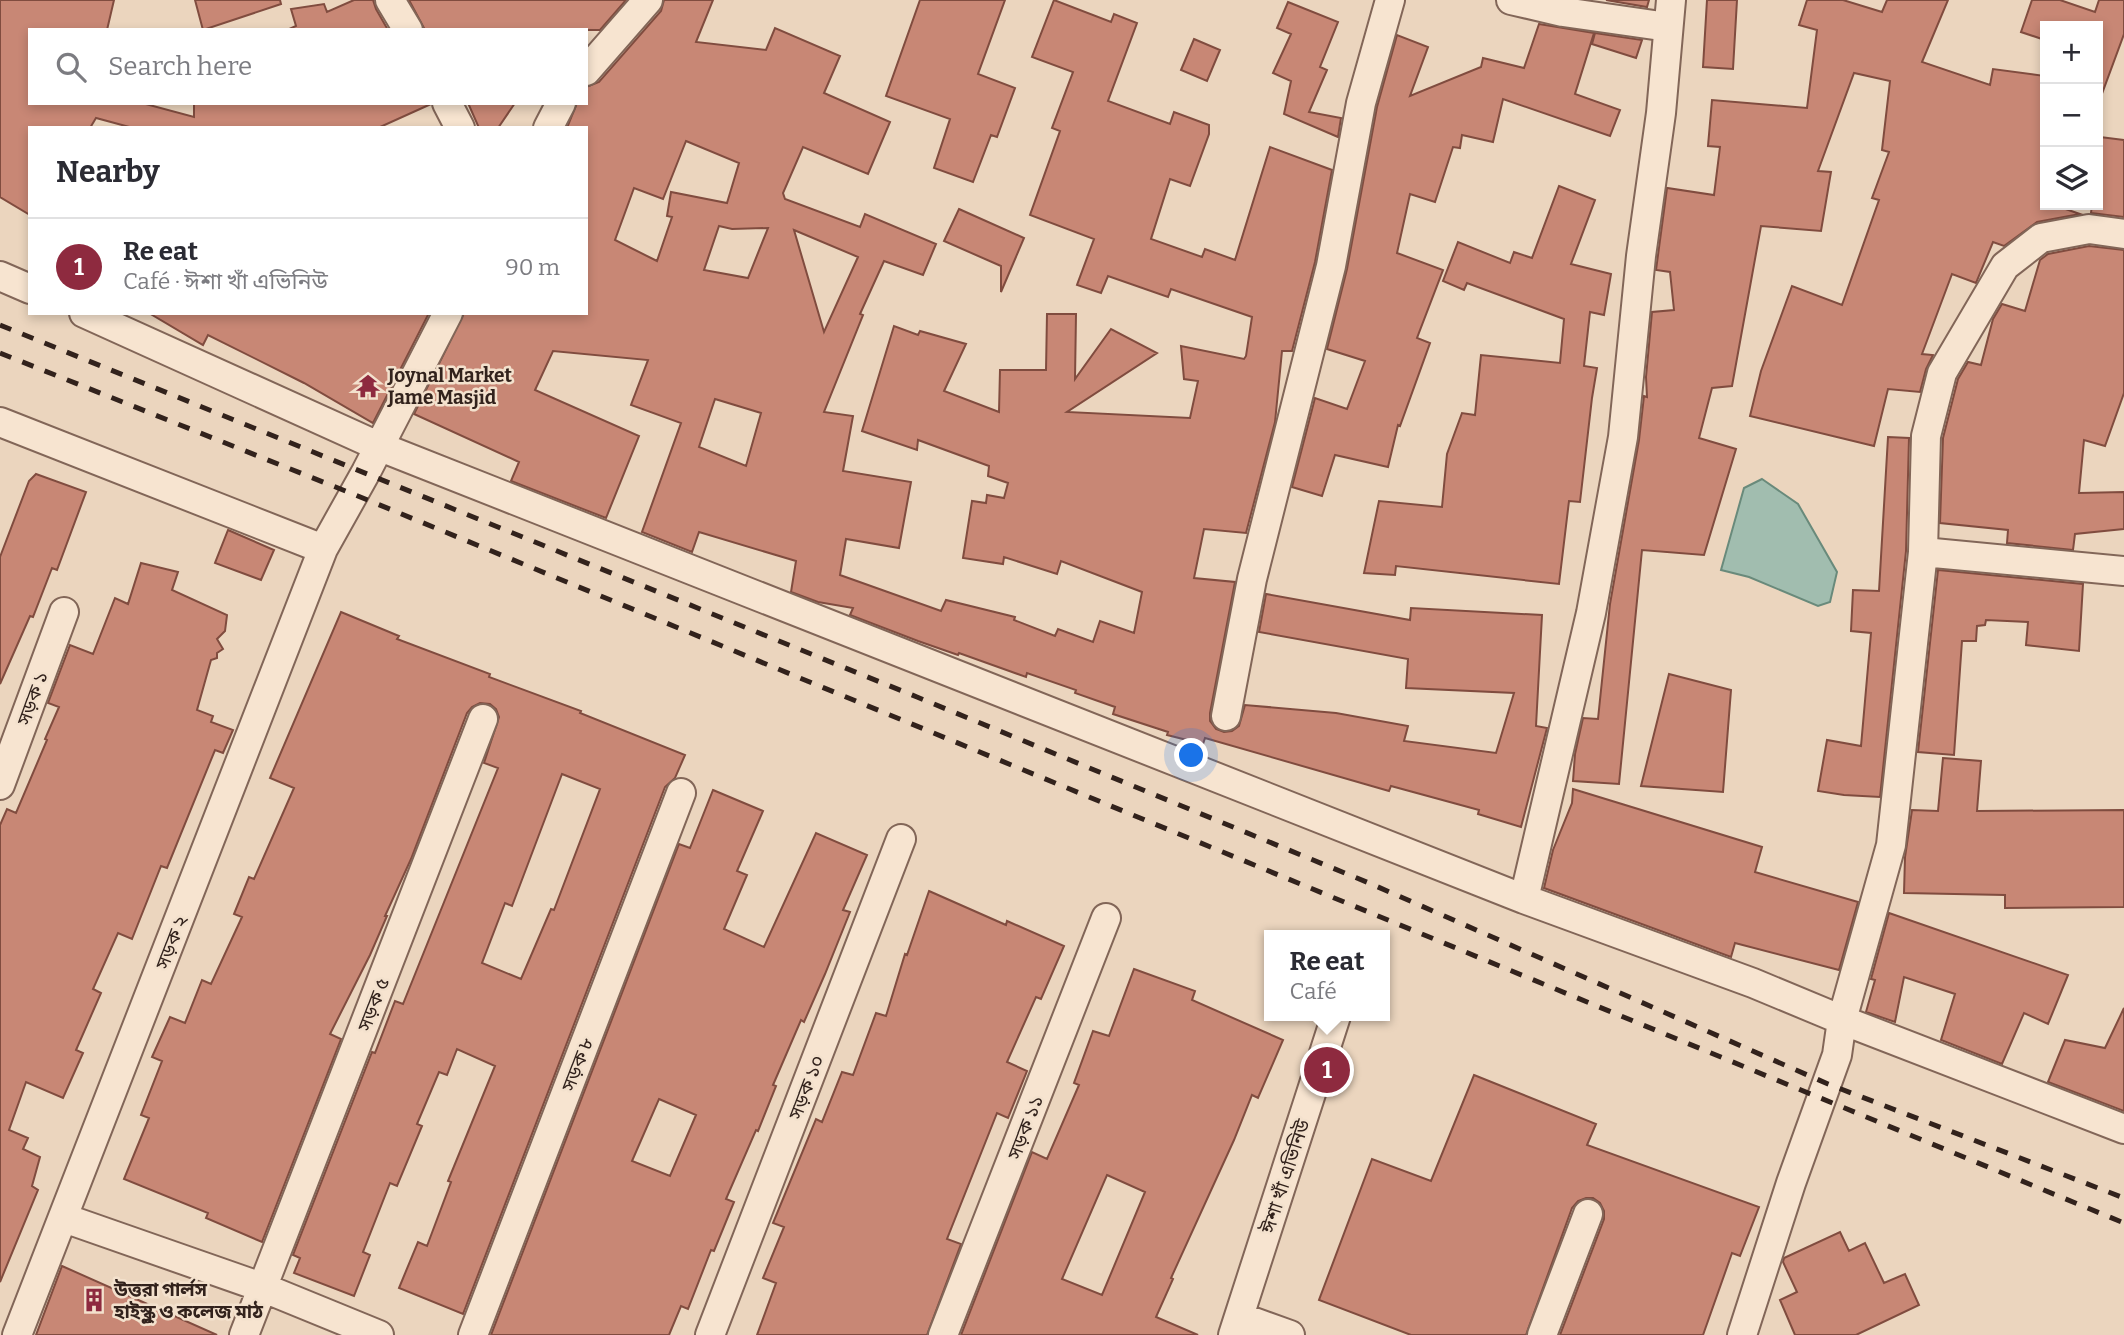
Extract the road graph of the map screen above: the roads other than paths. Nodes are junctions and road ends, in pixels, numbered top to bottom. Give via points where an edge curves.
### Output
1 (390, 0) edge
2 (648, 0) edge
3 (1390, 0) edge
4 (1511, 0) edge
5 (1670, 14) edge
6 (407, 28) edge
7 (588, 69) edge
8 (448, 105) edge
9 (560, 105) edge
10 (459, 126) edge
11 (549, 126) edge
12 (2124, 234) edge
13 (0, 276) edge
14 (28, 288) edge
15 (88, 315) edge
16 (448, 315) edge
17 (0, 422) edge
18 (378, 446) junction
19 (323, 550) junction
20 (1923, 552) junction
21 (2124, 571) edge
22 (64, 612) dead end
23 (1226, 716) dead end
24 (483, 719) dead end
25 (0, 785) edge
26 (681, 793) dead end
27 (901, 839) dead end
28 (1524, 899) junction
29 (1106, 918) dead end
30 (1842, 1020) junction
31 (1335, 1021) edge
32 (2124, 1129) edge
33 (1588, 1214) dead end
34 (64, 1218) junction
35 (264, 1288) junction
36 (1248, 1328) edge
37 (17, 1335) edge
38 (244, 1335) edge
39 (379, 1335) edge
40 (473, 1335) edge
41 (710, 1335) edge
42 (943, 1335) edge
43 (1290, 1335) edge
44 (1542, 1335) edge
45 (1742, 1335) edge

1 - 6 street
2 - 7 street
3 - 23 street via 1361,103 1331,266 1252,579
4 - 5 street via 1563,12
5 - 28 street via 1623,437 1591,613
8 - 10 street
9 - 11 street
12 - 20 street via 2089,229 2041,238 2006,266 1942,373 1926,436
13 - 14 street
15 - 18 street
16 - 18 street, সড়ক ২
17 - 19 street
18 - 19 street, সড়ক ২
18 - 28 street
19 - 34 street, সড়ক ২
20 - 21 street
20 - 30 street via 1891,845
22 - 25 street, সড়ক ১
24 - 35 street, সড়ক ৫
26 - 40 street, সড়ক ৮
27 - 41 street, সড়ক ১০
28 - 30 street
29 - 42 street, সড়ক ১১
30 - 32 street
30 - 45 street via 1828,1084
31 - 36 street, ঈশা খাঁ এভিনিউ
33 - 44 street
34 - 35 street
34 - 37 street, সড়ক ২
35 - 38 street, সড়ক ৫
35 - 39 street
36 - 43 street

